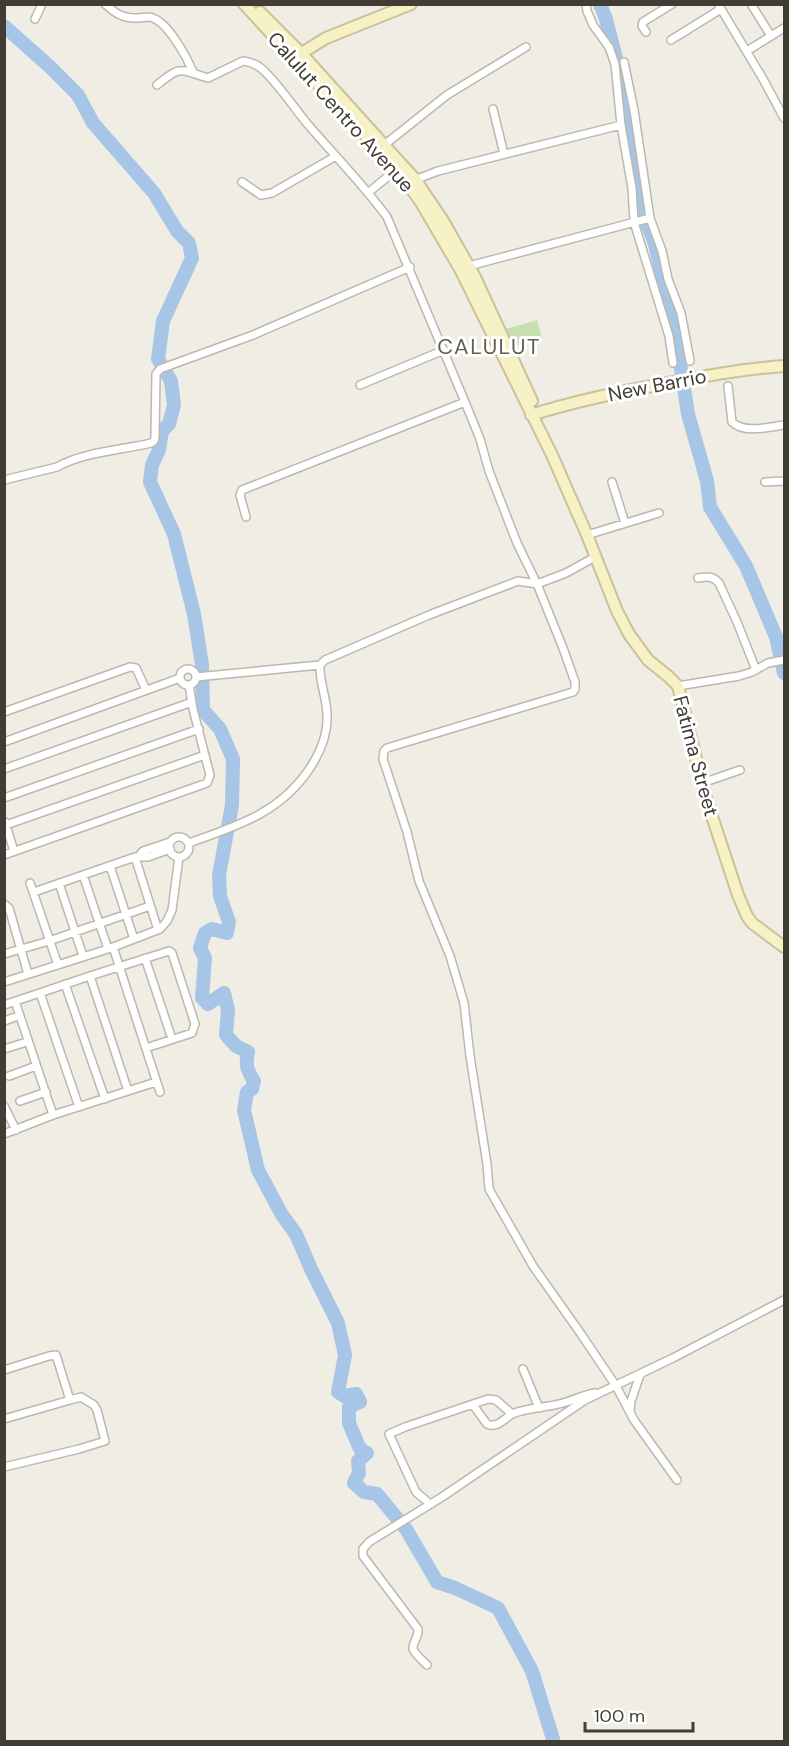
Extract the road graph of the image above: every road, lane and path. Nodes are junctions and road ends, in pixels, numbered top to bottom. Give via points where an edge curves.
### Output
1 (42, 4) edge
2 (105, 4) edge
3 (244, 4) edge
4 (254, 4) edge
5 (411, 4) edge
6 (586, 4) edge
7 (672, 4) edge
8 (751, 4) edge
9 (719, 7) edge
10 (35, 19) dead end
11 (784, 28) edge
12 (646, 32) dead end
13 (771, 36) junction
14 (671, 40) dead end
15 (526, 46) dead end
16 (747, 51) junction
17 (298, 56) junction
18 (624, 62) dead end
19 (194, 72) junction
20 (157, 85) dead end
21 (493, 110) dead end
22 (784, 115) edge
23 (621, 125) junction
24 (381, 147) junction
25 (504, 154) junction
26 (336, 156) junction
27 (399, 167) junction
28 (242, 182) dead end
29 (411, 182) junction
30 (369, 192) junction
31 (649, 218) junction
32 (636, 221) junction
33 (410, 267) junction
34 (465, 268) junction
35 (444, 350) junction
36 (690, 361) dead end
37 (673, 363) dead end
38 (784, 366) edge
39 (360, 385) dead end
40 (728, 386) dead end
41 (465, 402) junction
42 (534, 414) junction
43 (784, 425) edge
44 (4, 480) edge
45 (784, 481) edge
46 (612, 482) dead end
47 (765, 482) dead end
48 (659, 513) dead end
49 (246, 517) dead end
50 (625, 523) junction
51 (587, 535) junction
52 (595, 557) junction
53 (698, 578) dead end
54 (537, 584) junction
55 (784, 660) edge
56 (320, 665) junction
57 (756, 670) junction
58 (197, 677) junction
59 (180, 678) junction
60 (189, 685) junction
61 (678, 686) junction
62 (146, 690) junction
63 (192, 702) junction
64 (4, 712) edge
65 (199, 729) junction
66 (4, 742) edge
67 (205, 755) junction
68 (4, 769) edge
69 (740, 770) dead end
70 (702, 783) junction
71 (4, 798) edge
72 (5, 823) edge
73 (189, 843) junction
74 (170, 846) junction
75 (14, 851) junction
76 (4, 855) edge
77 (179, 856) junction
78 (137, 857) junction
79 (110, 866) junction
80 (83, 875) junction
81 (30, 883) dead end
82 (59, 884) junction
83 (34, 892) junction
84 (4, 904) edge
85 (150, 906) junction
86 (126, 914) junction
87 (100, 923) junction
88 (158, 930) junction
89 (74, 932) junction
90 (134, 939) junction
91 (49, 941) junction
92 (784, 947) edge
93 (110, 948) junction
94 (21, 949) junction
95 (4, 954) edge
96 (83, 956) junction
97 (145, 958) junction
98 (58, 965) junction
99 (120, 967) junction
100 (28, 975) junction
101 (90, 976) junction
102 (4, 982) edge
103 (65, 984) junction
104 (40, 993) junction
105 (15, 1002) junction
106 (4, 1005) edge
107 (18, 1016) junction
108 (4, 1021) edge
109 (172, 1039) junction
110 (27, 1042) junction
111 (146, 1048) junction
112 (4, 1049) edge
113 (36, 1066) junction
114 (9, 1076) dead end
115 (156, 1082) junction
116 (128, 1091) junction
117 (45, 1092) junction
118 (160, 1092) dead end
119 (105, 1099) junction
120 (20, 1101) dead end
121 (4, 1106) edge
122 (79, 1107) junction
123 (53, 1115) junction
124 (16, 1130) junction
125 (4, 1134) edge
126 (784, 1300) edge
127 (523, 1369) dead end
128 (4, 1371) edge
129 (640, 1375) junction
130 (616, 1386) junction
131 (599, 1393) junction
132 (70, 1400) junction
133 (473, 1404) junction
134 (539, 1408) junction
135 (630, 1412) junction
136 (512, 1414) junction
137 (4, 1419) edge
138 (5, 1466) edge
139 (678, 1480) dead end
140 (430, 1504) junction
141 (427, 1665) dead end

1 - 10 street
2 - 19 street via 122,17 157,20 183,50
3 - 17 main road, Calulut Centro Avenue
4 - 17 main road, Calulut Centro Avenue
5 - 17 main road via 326,38
6 - 23 street via 615,64
7 - 12 street via 643,22
8 - 13 street
9 - 14 street
9 - 16 street
11 - 13 street
13 - 16 street
15 - 24 street via 447,95
16 - 22 street
17 - 24 main road, Calulut Centro Avenue
18 - 31 street
19 - 20 street via 180,69
19 - 26 street via 208,78 243,61 257,65
21 - 25 street
23 - 25 street
23 - 32 street
24 - 27 main road, Calulut Centro Avenue
25 - 29 street
26 - 28 street via 272,193 261,195
26 - 30 street
27 - 29 main road, Calulut Centro Avenue
27 - 30 street
29 - 34 main road, Calulut Centro Avenue via 442,219
30 - 33 street via 387,217
31 - 32 street
31 - 36 street via 681,313
32 - 34 street
32 - 37 street
33 - 35 street
33 - 44 street via 253,335 164,368 155,380 154,441
34 - 42 main road, Calulut Centro Avenue
35 - 39 street
35 - 41 street
38 - 42 main road, New Barrio via 728,371
40 - 43 street via 732,422 738,427
41 - 49 street via 242,490
41 - 54 street via 513,532
42 - 51 main road, Fatima Street
45 - 47 street
46 - 50 street
48 - 50 street
50 - 51 street
51 - 52 main road, Fatima Street
52 - 54 street
52 - 61 main road, Fatima Street via 629,634 648,660
53 - 57 street via 710,576 719,583
54 - 56 street via 518,581
54 - 130 street via 575,682 573,692 387,748 383,755 419,881 450,956 464,1003 489,1189 532,1266
55 - 57 street
56 - 58 street
56 - 73 street via 327,715 321,748 297,786 285,798 236,826
57 - 61 street
58 - 59 street via 189,670
58 - 60 street
59 - 60 street
59 - 62 street
60 - 63 street
61 - 70 main road, Fatima Street
62 - 64 street via 136,668 130,667
62 - 66 street
63 - 65 street
63 - 68 street
65 - 67 street
65 - 71 street
67 - 72 street
67 - 75 street via 210,775 207,783
69 - 70 street
70 - 92 main road, Fatima Street via 747,916
72 - 75 street
73 - 74 street via 181,837 175,838
73 - 77 street via 188,852
74 - 77 street via 173,854
74 - 78 street via 143,851
75 - 76 street
77 - 88 street via 172,910
78 - 79 street
78 - 85 street
79 - 80 street
79 - 86 street
80 - 82 street
80 - 87 street
81 - 83 street
82 - 83 street
82 - 89 street
83 - 91 street
84 - 94 street via 9,908
85 - 86 street
85 - 88 street
86 - 87 street
86 - 90 street
87 - 89 street
87 - 93 street
88 - 90 street
89 - 91 street
89 - 96 street
90 - 93 street
91 - 94 street
91 - 98 street
93 - 96 street
93 - 99 street
94 - 95 street
94 - 100 street
96 - 98 street
97 - 99 street
97 - 109 street
97 - 109 street via 166,951 172,953 195,1024 192,1033
98 - 100 street
99 - 101 street
99 - 111 street
100 - 102 street
101 - 103 street
101 - 116 street
103 - 104 street
103 - 119 street
104 - 105 street
104 - 122 street
105 - 106 street
105 - 107 street
107 - 108 street
107 - 110 street
109 - 111 street
110 - 112 street
110 - 113 street
111 - 115 street
113 - 114 street
113 - 117 street
115 - 116 street
115 - 118 street
116 - 119 street
117 - 120 street
117 - 123 street
119 - 122 street
121 - 124 street
122 - 123 street
123 - 124 street
124 - 125 street
126 - 129 street
127 - 134 street
128 - 132 street via 56,1355
129 - 130 street
129 - 135 street
130 - 131 street
130 - 135 street
131 - 134 street
131 - 140 street
132 - 137 street
132 - 138 street via 81,1397 94,1405 105,1441
133 - 136 street via 492,1398
133 - 136 street via 490,1426
133 - 140 street via 389,1434 416,1492
134 - 136 street
135 - 139 street
140 - 141 street via 363,1549 363,1556 418,1629 413,1649

